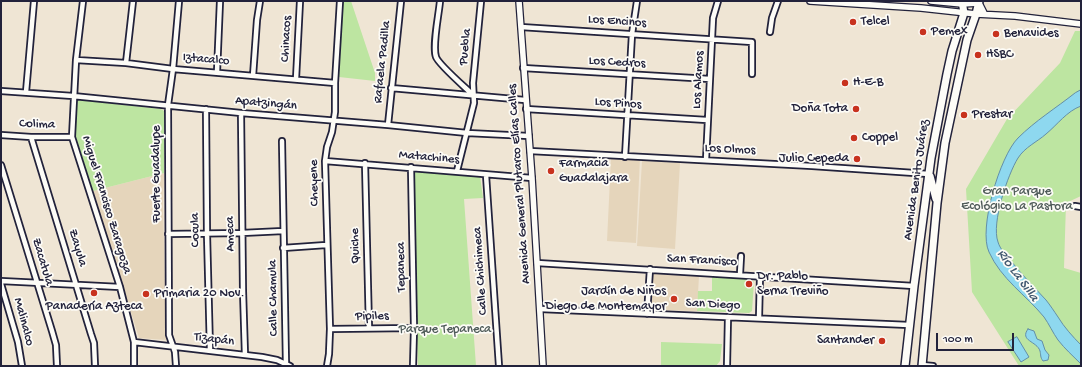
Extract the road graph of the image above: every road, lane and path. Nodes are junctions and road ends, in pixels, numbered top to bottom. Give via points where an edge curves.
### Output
1 (34, 1) edge
2 (83, 1) edge
3 (133, 1) edge
4 (179, 1) edge
5 (220, 1) edge
6 (260, 1) edge
7 (300, 1) edge
8 (340, 1) edge
9 (401, 1) edge
10 (440, 1) edge
11 (481, 1) edge
12 (519, 1) edge
13 (637, 1) edge
14 (718, 1) edge
15 (778, 1) edge
16 (810, 1) edge
17 (931, 1) edge
18 (962, 2) edge
19 (979, 2) edge
20 (964, 13) junction
21 (976, 14) junction
22 (984, 14) junction
23 (1081, 24) edge
24 (521, 27) junction
25 (770, 32) dead end
26 (632, 34) junction
27 (712, 39) junction
28 (76, 60) junction
29 (126, 63) junction
30 (523, 68) junction
31 (173, 69) junction
32 (217, 72) junction
33 (752, 74) dead end
34 (630, 75) junction
35 (253, 76) junction
36 (296, 79) junction
37 (710, 79) junction
38 (335, 83) junction
39 (391, 88) junction
40 (1, 91) edge
41 (26, 92) junction
42 (74, 96) junction
43 (473, 96) junction
44 (525, 100) junction
45 (168, 105) junction
46 (206, 109) junction
47 (526, 109) junction
48 (240, 113) junction
49 (627, 116) junction
50 (333, 120) junction
51 (707, 120) junction
52 (388, 125) junction
53 (467, 133) junction
54 (1, 135) edge
55 (528, 136) junction
56 (31, 137) junction
57 (72, 137) junction
58 (282, 141) dead end
59 (530, 151) junction
60 (625, 156) junction
61 (325, 160) junction
62 (706, 160) junction
63 (364, 163) junction
64 (1, 165) edge
65 (411, 167) junction
66 (457, 172) junction
67 (929, 174) junction
68 (486, 175) junction
69 (532, 178) junction
70 (937, 203) junction
71 (1075, 206) dead end
72 (1081, 208) edge
73 (283, 231) junction
74 (242, 233) junction
75 (168, 234) junction
76 (207, 234) junction
77 (326, 245) junction
78 (283, 248) junction
79 (741, 256) dead end
80 (537, 263) junction
81 (650, 269) junction
82 (740, 274) junction
83 (760, 276) junction
84 (1, 281) edge
85 (36, 282) junction
86 (1, 284) edge
87 (77, 286) junction
88 (914, 286) junction
89 (120, 287) junction
90 (540, 309) junction
91 (647, 314) junction
92 (728, 317) junction
93 (759, 318) junction
94 (909, 325) junction
95 (368, 328) junction
96 (414, 328) junction
97 (330, 329) junction
98 (134, 342) junction
99 (172, 346) junction
100 (210, 350) junction
101 (245, 355) junction
102 (288, 365) edge
103 (22, 366) edge
104 (57, 366) edge
105 (95, 366) edge
106 (134, 366) edge
107 (176, 366) edge
108 (327, 366) edge
109 (413, 366) edge
110 (499, 366) edge
111 (543, 366) edge
112 (727, 366) edge
113 (905, 366) edge
114 (922, 366) edge
115 (933, 366) edge

1 - 41 street
2 - 28 street, Miguel Francisco Zaragoza
3 - 29 street
4 - 31 street, Fuerte Guadalupe
5 - 32 street
6 - 35 street
7 - 36 street, Chinacos
8 - 38 street, Cheyene
9 - 39 street, Rafaela Padilla
10 - 43 street via 436,57
11 - 43 street, Puebla
12 - 24 street, Avenida General Plutarco Elías Calles
13 - 26 street
14 - 27 street, Los Alamos via 713,18
15 - 25 street
16 - 20 street
17 - 18 street
18 - 19 street
18 - 20 main road
19 - 21 main road, Avenida Benito Juárez
19 - 22 street
20 - 21 street
20 - 67 main road, Avenida Benito Juárez via 952,51
21 - 22 street
21 - 70 main road, Avenida Benito Juárez via 967,40 949,123
22 - 23 street
24 - 26 street, Los Encinos
24 - 30 street, Avenida General Plutarco Elías Calles
26 - 27 street, Los Encinos
26 - 34 street
27 - 33 street, Los Encinos via 752,42
27 - 37 street, Los Alamos
28 - 29 street, Iztacalco
28 - 42 street, Miguel Francisco Zaragoza
29 - 31 street, Iztacalco
30 - 34 street, Los Cedros
30 - 44 street, Avenida General Plutarco Elías Calles
31 - 32 street, Iztacalco
31 - 45 street, Fuerte Guadalupe
32 - 35 street, Iztacalco
34 - 37 street, Los Cedros
34 - 49 street
35 - 36 street, Iztacalco
36 - 38 street, Iztacalco
37 - 51 street, Los Alamos
38 - 50 street, Cheyene
39 - 43 street
39 - 52 street, Rafaela Padilla
40 - 41 street, Apatzingán
41 - 42 street, Apatzingán
42 - 45 street, Apatzingán
42 - 57 street, Miguel Francisco Zaragoza
43 - 44 street
43 - 53 street, Puebla via 473,109
44 - 47 street, Avenida General Plutarco Elías Calles
45 - 46 street, Apatzingán
45 - 75 street, Fuerte Guadalupe
46 - 48 street, Apatzingán
46 - 76 street, Cocula
47 - 49 street, Los Pinos
47 - 55 street, Avenida General Plutarco Elías Calles
48 - 50 street, Apatzingán
48 - 74 street, Ameca
49 - 51 street, Los Pinos
49 - 60 street
50 - 52 street, Apatzingán
50 - 61 street, Cheyene
51 - 62 street, Los Alamos
52 - 53 street, Apatzingán
53 - 55 street, Apatzingán
53 - 66 street, Puebla
54 - 56 street, Colima
55 - 59 street, Avenida General Plutarco Elías Calles
56 - 57 street, Colima
56 - 87 street, Zayula
57 - 89 street, Miguel Francisco Zaragoza
58 - 73 street, Calle Chamula
59 - 60 street, Los Olmos
59 - 69 street, Avenida General Plutarco Elías Calles
60 - 62 street, Los Olmos
61 - 63 street, Matachines
61 - 77 street, Cheyene
62 - 67 street, Los Olmos
63 - 65 street, Matachines
63 - 95 street, Quiche
64 - 85 street, Zacatula
65 - 66 street, Matachines
65 - 96 street, Tepaneca
66 - 68 street, Matachines
67 - 70 main road
67 - 88 main road, Avenida Benito Juárez
68 - 69 street, Matachines
68 - 110 street, Calle Chichimeca
69 - 80 street, Avenida General Plutarco Elías Calles
70 - 114 main road, Avenida Benito Juárez
71 - 72 street
73 - 74 street
73 - 78 street, Calle Chamula
74 - 76 street
74 - 101 street, Ameca
75 - 76 street
75 - 99 street, Fuerte Guadalupe via 169,335
76 - 100 street, Cocula
77 - 78 street
77 - 97 street, Cheyene
78 - 102 street, Calle Chamula
79 - 82 street
80 - 81 street, San Francisco
80 - 90 street, Avenida General Plutarco Elías Calles
81 - 82 street, San Francisco
81 - 91 street
82 - 83 street, San Francisco
83 - 88 street, San Francisco
83 - 93 street
84 - 85 street
85 - 87 street
85 - 104 street, Zacatula via 54,338
86 - 103 street, Malinalco via 18,342
87 - 89 street
87 - 105 street, Zayula via 91,334
88 - 94 main road, Avenida Benito Juárez
89 - 98 street, Miguel Francisco Zaragoza
90 - 91 street, San Diego
90 - 111 street, Avenida General Plutarco Elías Calles
91 - 92 street, San Diego
92 - 93 street, San Diego
92 - 112 street
93 - 94 street, San Diego
94 - 113 main road, Avenida Benito Juárez
95 - 96 street, Pipiles
95 - 97 street, Pipiles
96 - 109 street, Tepaneca
97 - 108 street, Cheyene
98 - 99 street, Tizapán
98 - 106 street, Miguel Francisco Zaragoza
99 - 100 street, Tizapán
99 - 107 street, Fuerte Guadalupe
100 - 101 street, Tizapán
101 - 102 street, Tizapán via 273,358
114 - 115 street

